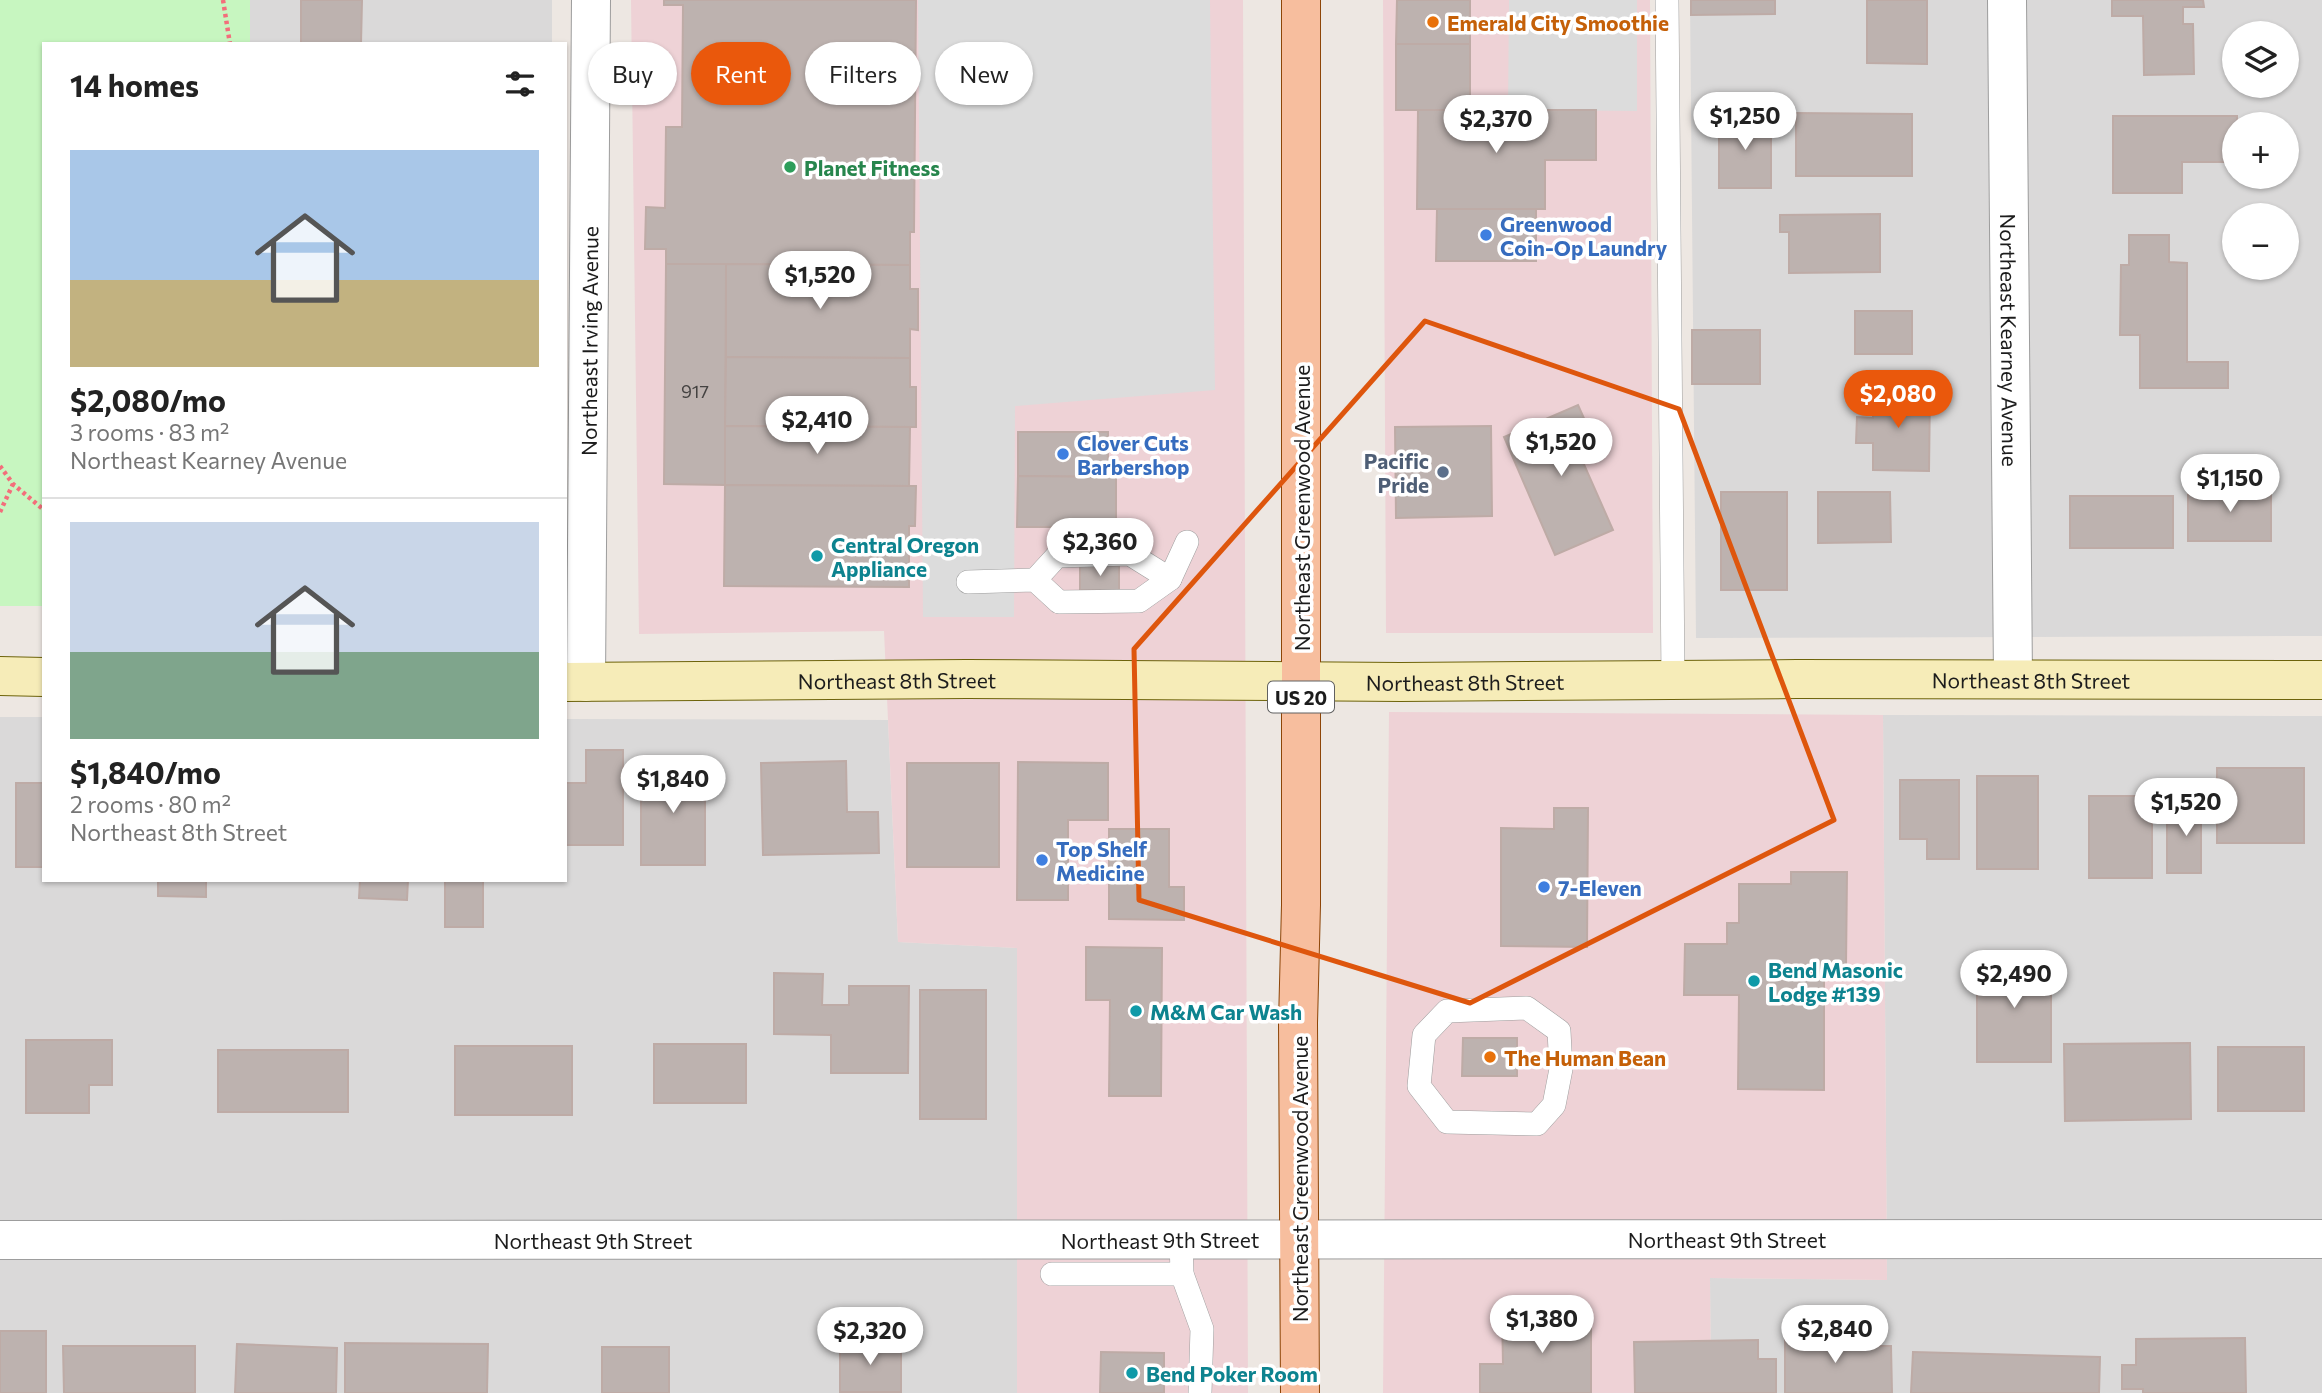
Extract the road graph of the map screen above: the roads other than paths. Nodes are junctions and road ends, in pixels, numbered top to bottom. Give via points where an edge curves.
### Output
1 (591, 0) edge
2 (1301, 0) edge
3 (1667, 0) edge
4 (2007, 0) edge
5 (1186, 542) dead end
6 (1170, 579) junction
7 (1035, 580) junction
8 (968, 582) dead end
9 (0, 676) edge
10 (42, 677) edge
11 (1673, 679) junction
12 (2013, 679) junction
13 (2322, 680) edge
14 (575, 682) edge
15 (1301, 682) junction
16 (1537, 1124) joint
17 (1300, 1238) junction
18 (2322, 1239) edge
19 (0, 1240) edge
20 (1182, 1257) junction
21 (1052, 1274) dead end
22 (1200, 1393) edge
23 (1300, 1393) edge

1 - 14 street, Northeast Irving Avenue
2 - 15 main road, Northeast Greenwood Avenue / US 20
3 - 11 lane
4 - 12 street, Northeast Kearney Avenue
5 - 6 lane
6 - 7 lane via 1139,601 1059,602
6 - 7 lane via 1130,554 1057,556
7 - 8 lane
9 - 10 main road
11 - 12 main road, Northeast 8th Street
11 - 15 main road, Northeast 8th Street
12 - 13 main road, Northeast 8th Street
14 - 15 main road, Northeast 8th Street
15 - 17 main road, Northeast Greenwood Avenue / US 20
16 - 16 lane via 1555,1105 1561,1069 1559,1031 1527,1008 1447,1011 1424,1035 1419,1086 1447,1122
17 - 18 street, Northeast 9th Street
17 - 20 street, Northeast 9th Street
17 - 23 main road, Northeast Greenwood Avenue / US 20
19 - 20 street, Northeast 9th Street
20 - 21 lane
20 - 22 lane via 1202,1329

